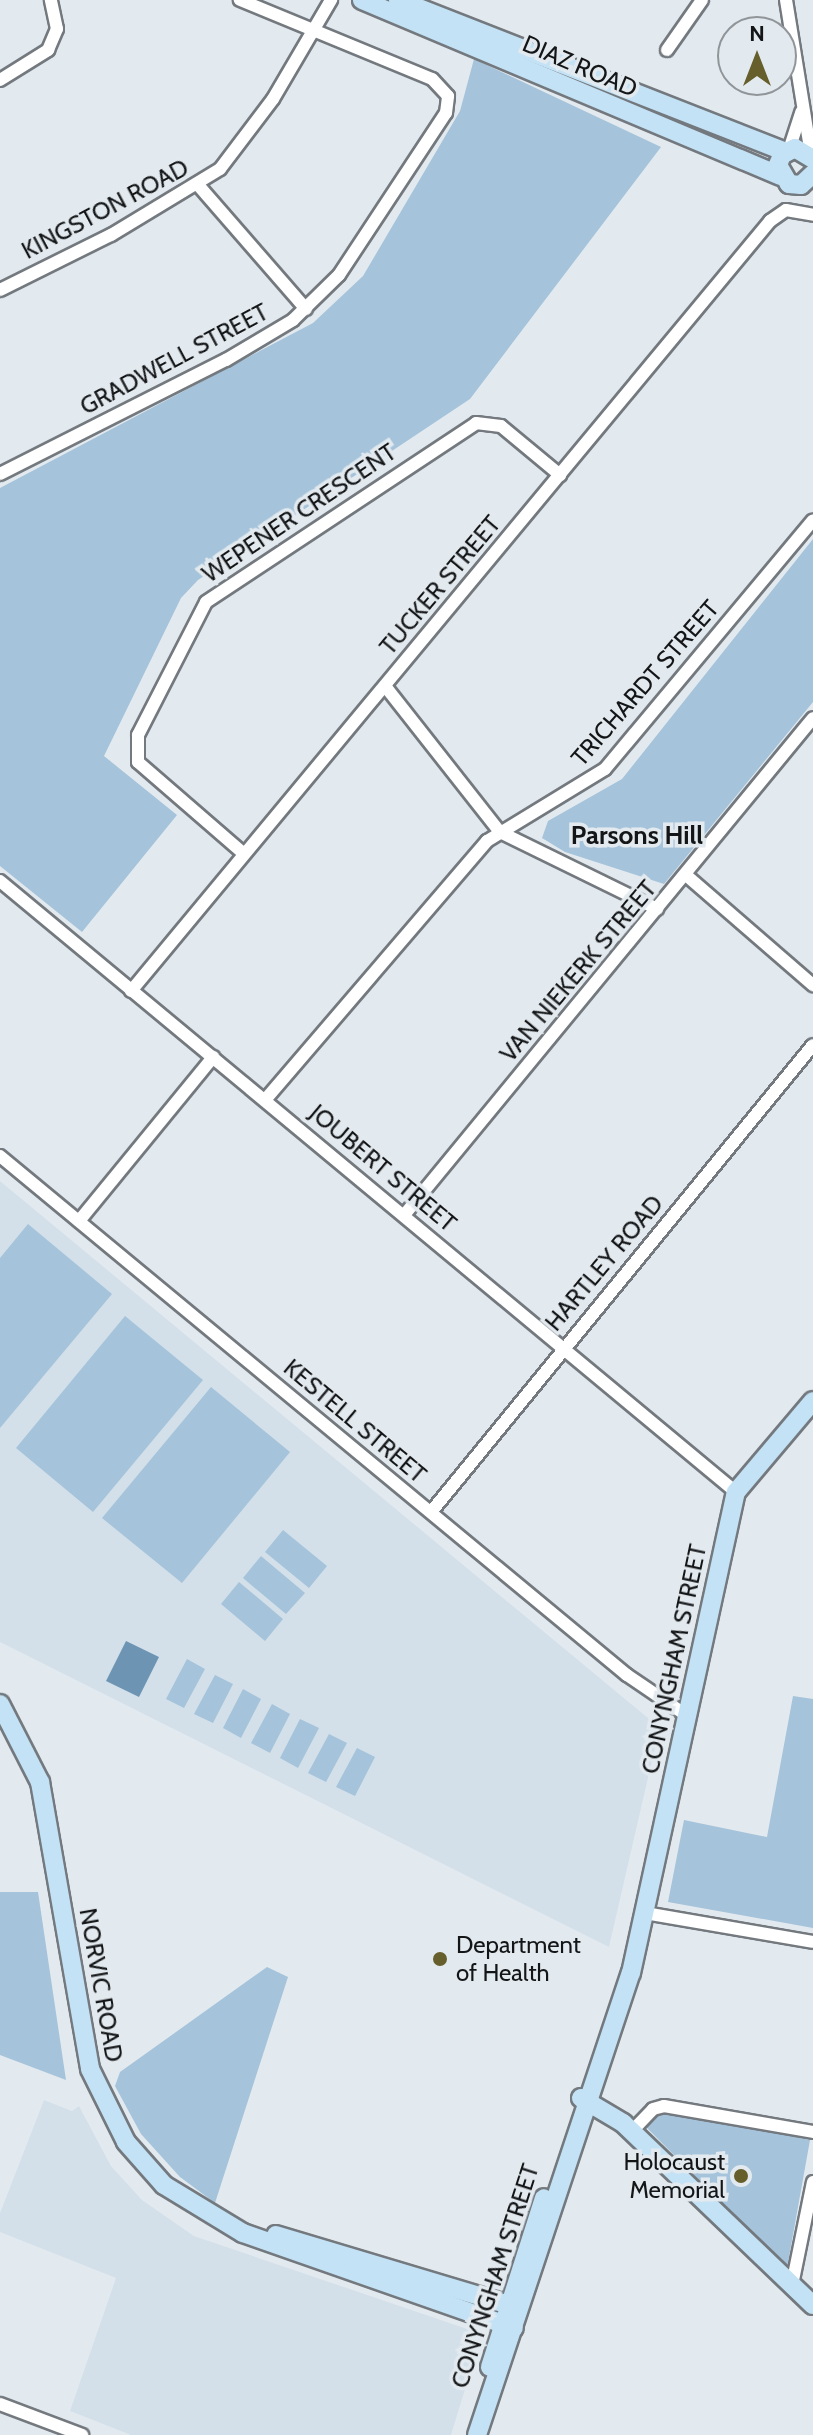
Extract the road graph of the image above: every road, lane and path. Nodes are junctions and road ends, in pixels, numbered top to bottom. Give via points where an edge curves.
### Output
1 (51, 0) edge
2 (240, 0) edge
3 (331, 0) edge
4 (362, 0) edge
5 (398, 0) edge
6 (786, 0) edge
7 (698, 1) edge
8 (313, 34) junction
9 (667, 50) dead end
10 (0, 80) edge
11 (801, 112) junction
12 (790, 146) junction
13 (812, 163) edge
14 (788, 180) junction
15 (199, 186) junction
16 (813, 193) edge
17 (813, 215) edge
18 (0, 290) edge
19 (306, 309) junction
20 (0, 474) edge
21 (560, 475) junction
22 (813, 520) edge
23 (385, 686) junction
24 (813, 718) edge
25 (500, 832) junction
26 (243, 853) junction
27 (687, 876) junction
28 (0, 881) edge
29 (657, 909) junction
30 (813, 985) edge
31 (131, 991) junction
32 (813, 1045) edge
33 (213, 1057) junction
34 (265, 1100) junction
35 (0, 1156) edge
36 (405, 1214) junction
37 (79, 1221) junction
38 (562, 1348) junction
39 (813, 1401) edge
40 (736, 1492) junction
41 (431, 1512) junction
42 (0, 1704) edge
43 (686, 1715) junction
44 (645, 1913) junction
45 (813, 1942) edge
46 (586, 2107) junction
47 (632, 2131) junction
48 (813, 2132) edge
49 (813, 2182) edge
50 (231, 2225) junction
51 (792, 2285) junction
52 (813, 2305) edge
53 (513, 2307) junction
54 (507, 2326) junction
55 (0, 2404) edge
56 (82, 2435) edge
57 (469, 2435) edge
58 (477, 2435) edge

1 - 10 street via 57,29 48,50
2 - 8 street
3 - 8 street, KINGSTON ROAD
4 - 14 street, DIAZ ROAD
5 - 12 street, DIAZ ROAD via 760,143
6 - 11 street
7 - 9 street
8 - 15 street, KINGSTON ROAD via 238,151
8 - 19 street, GRADWELL STREET via 432,79 448,96 446,113 406,176 339,275
11 - 12 street
11 - 13 street
12 - 13 street, DIAZ ROAD
12 - 14 street via 778,165
13 - 14 street
14 - 16 street, DIAZ ROAD
15 - 18 street, KINGSTON ROAD
15 - 19 street
17 - 21 street, TUCKER STREET via 786,210 770,221
19 - 20 street, GRADWELL STREET via 226,360
21 - 23 street, TUCKER STREET
21 - 26 street, WEPENER CRESCENT via 501,426 476,423 206,602 138,735 138,762
22 - 25 street, TRICHARDT STREET via 605,769
23 - 25 street
23 - 26 street, TUCKER STREET
24 - 27 street, VAN NIEKERK STREET
25 - 29 street
25 - 34 street, TRICHARDT STREET via 478,851
26 - 31 street, TUCKER STREET
27 - 29 street, VAN NIEKERK STREET
27 - 30 street
28 - 31 street, JOUBERT STREET
29 - 36 street, VAN NIEKERK STREET
31 - 33 street, JOUBERT STREET
32 - 38 street, HARTLEY ROAD
33 - 34 street, JOUBERT STREET
33 - 37 street
34 - 36 street, JOUBERT STREET
35 - 37 street, KESTELL STREET
36 - 38 street, JOUBERT STREET
37 - 41 street, KESTELL STREET
38 - 40 street, JOUBERT STREET
38 - 41 street, HARTLEY ROAD
39 - 40 street, CONYNGHAM STREET
40 - 43 street, CONYNGHAM STREET
41 - 43 street, KESTELL STREET via 627,1675
42 - 50 street, NORVIC ROAD via 28,1751 46,1803 78,2013 97,2092 126,2142 164,2185
43 - 44 street, CONYNGHAM STREET
44 - 45 street
44 - 46 street, CONYNGHAM STREET
46 - 47 street
46 - 53 street, CONYNGHAM STREET
47 - 48 street via 653,2109 664,2106
47 - 51 street
49 - 51 street
50 - 53 street, NORVIC ROAD via 335,2251
50 - 54 street, NORVIC ROAD
51 - 52 street
53 - 54 street, CONYNGHAM STREET
54 - 57 street, CONYNGHAM STREET
54 - 58 street, CONYNGHAM STREET
55 - 56 street

